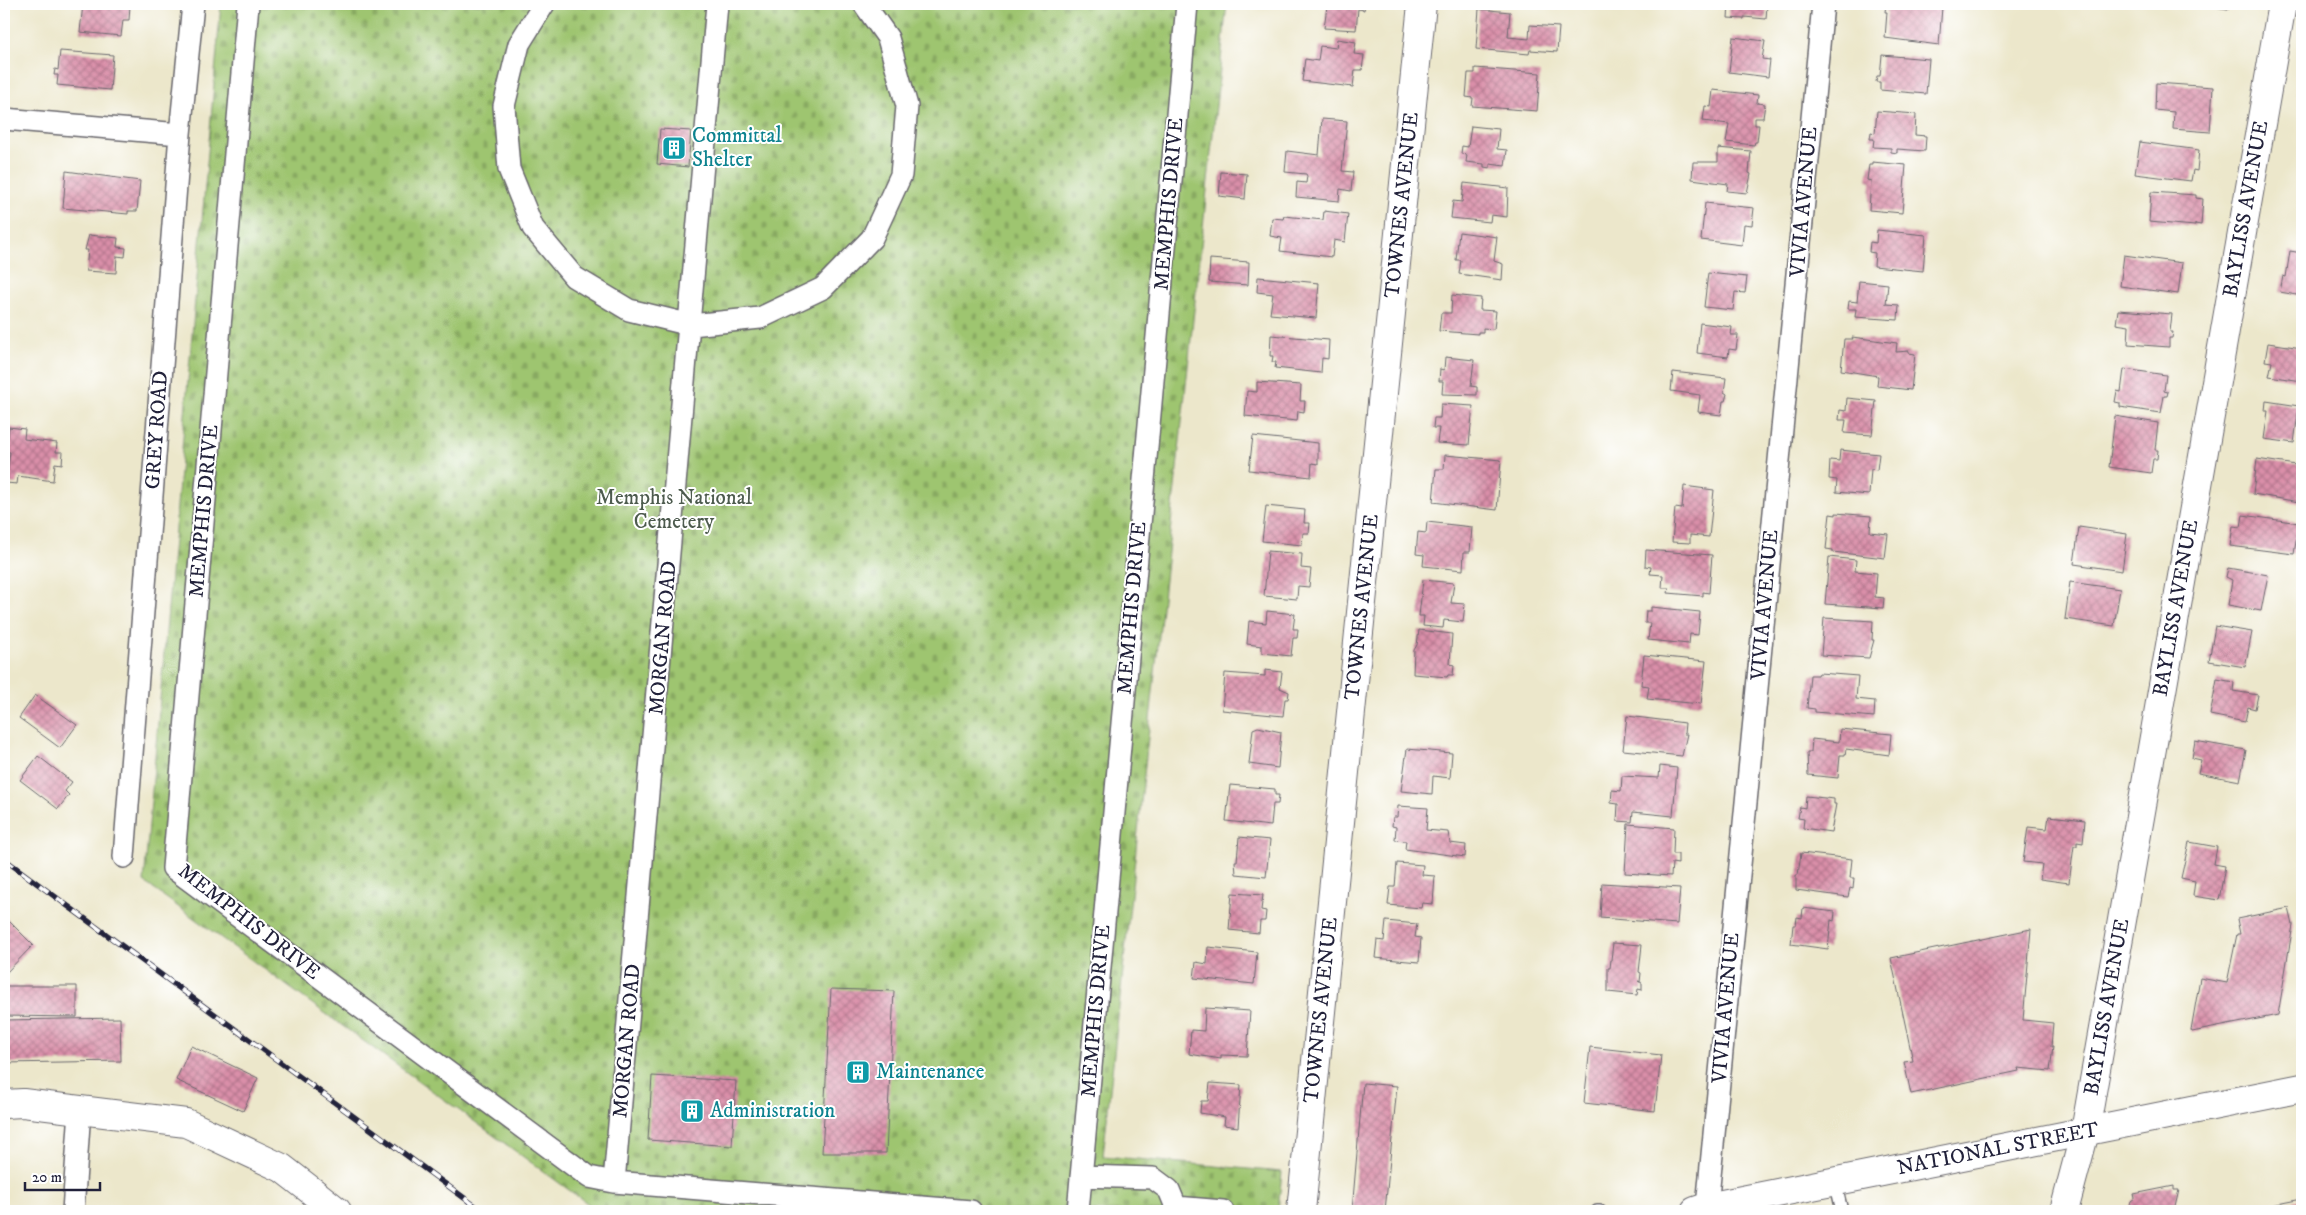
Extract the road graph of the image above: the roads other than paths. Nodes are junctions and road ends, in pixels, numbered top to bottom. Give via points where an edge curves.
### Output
1 (193, 4) edge
2 (248, 4) edge
3 (544, 4) edge
4 (717, 4) edge
5 (864, 4) edge
6 (1187, 4) edge
7 (1422, 4) edge
8 (1823, 4) edge
9 (2282, 4) edge
10 (4, 119) edge
11 (180, 134) junction
12 (691, 325) junction
13 (124, 857) dead end
14 (2302, 1088) edge
15 (4, 1104) edge
16 (80, 1110) junction
17 (2085, 1132) junction
18 (1081, 1176) junction
19 (1835, 1181) junction
20 (614, 1182) junction
21 (1758, 1204) edge
22 (1175, 1209) edge
23 (1701, 1209) edge
24 (73, 1211) edge
25 (337, 1211) edge
26 (971, 1211) edge
27 (1078, 1211) edge
28 (1223, 1211) edge
29 (1301, 1211) edge
30 (1842, 1211) edge
31 (2064, 1211) edge

1 - 11 street, GREY ROAD
2 - 20 street, MEMPHIS DRIVE via 173,868 589,1177
3 - 12 street via 519,44 504,106 509,169 533,228 574,276 629,310
4 - 12 street, MORGAN ROAD
5 - 12 street via 888,38 907,106 901,175 872,238 823,288 760,318
6 - 18 street, MEMPHIS DRIVE
7 - 29 street, TOWNES AVENUE
8 - 23 street, VIVIA AVENUE
9 - 17 street, BAYLISS AVENUE
10 - 11 street
11 - 13 street, GREY ROAD
12 - 20 street, MORGAN ROAD
14 - 17 street, NATIONAL STREET
15 - 16 street
16 - 24 street
16 - 25 street via 186,1123 282,1168
17 - 19 street, NATIONAL STREET
17 - 31 street, BAYLISS AVENUE
18 - 22 street via 1153,1178 1169,1190
18 - 27 street, MEMPHIS DRIVE
19 - 21 street, NATIONAL STREET
19 - 30 lane
20 - 26 street, MEMPHIS DRIVE
21 - 23 street, NATIONAL STREET
22 - 28 street

